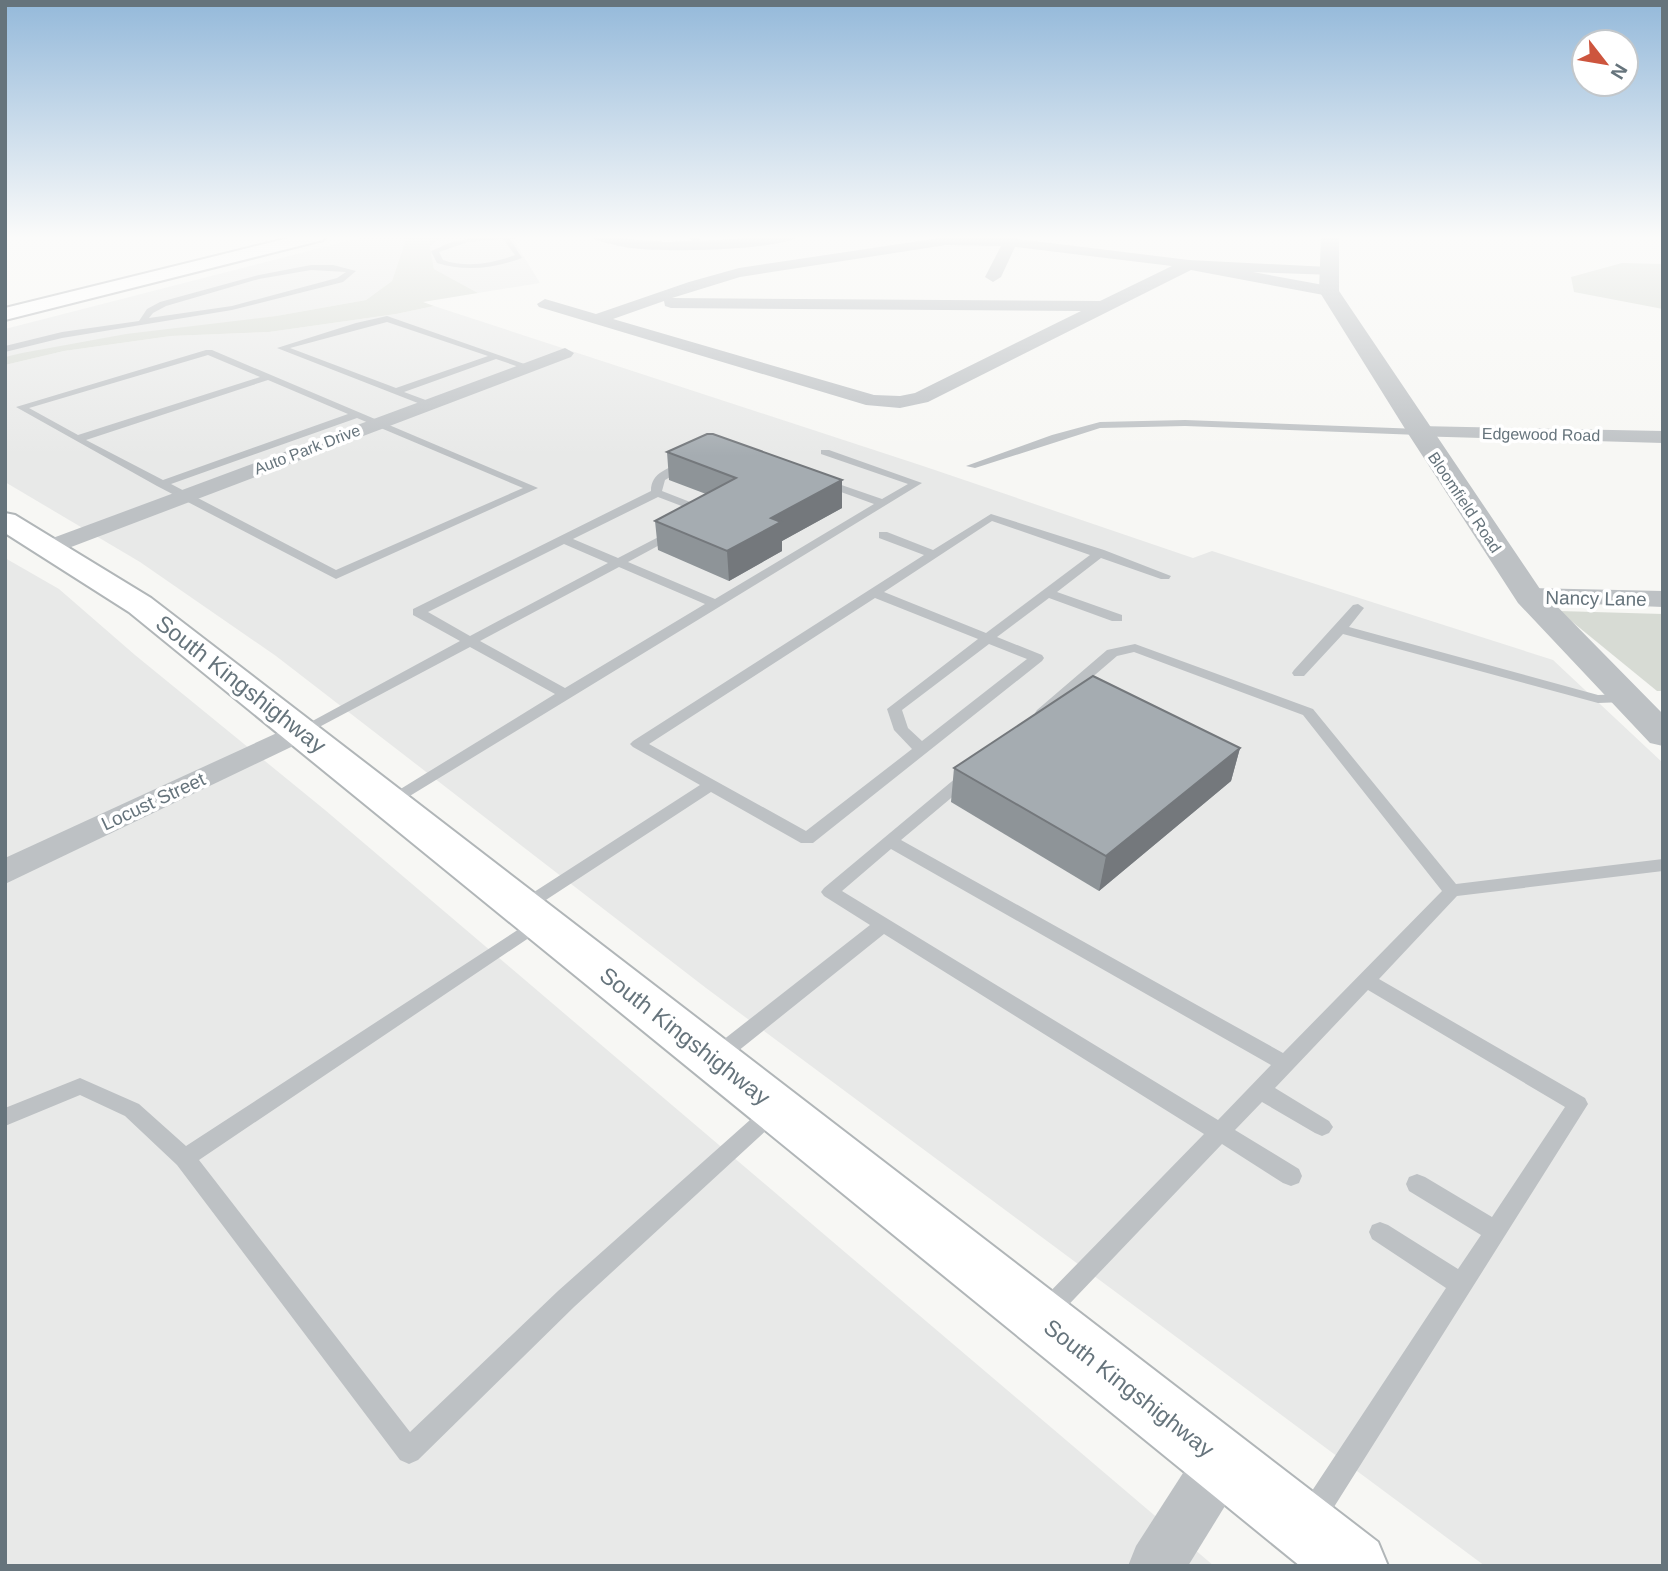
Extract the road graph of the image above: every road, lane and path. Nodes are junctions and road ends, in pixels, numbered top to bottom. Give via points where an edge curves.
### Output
1 (24, 309) edge
2 (153, 309) edge
3 (224, 309) edge
4 (563, 309) edge
5 (622, 309) edge
6 (1101, 309) edge
7 (1346, 309) edge
8 (5, 314) edge
9 (596, 319) junction
10 (142, 323) junction
11 (5, 349) edge
12 (565, 353) dead end
13 (497, 356) junction
14 (528, 367) junction
15 (151, 369) junction
16 (171, 377) dead end
17 (269, 377) junction
18 (109, 381) junction
19 (195, 388) dead end
20 (128, 390) dead end
21 (397, 391) junction
22 (213, 395) junction
23 (152, 401) dead end
24 (428, 404) junction
25 (169, 409) junction
26 (368, 418) junction
27 (1419, 432) junction
28 (1663, 437) edge
29 (77, 439) junction
30 (825, 452) dead end
31 (706, 455) edge
32 (971, 466) dead end
33 (806, 476) edge
34 (161, 484) junction
35 (657, 493) junction
36 (184, 496) junction
37 (883, 503) junction
38 (5, 521) edge
39 (883, 535) dead end
40 (564, 540) junction
41 (50, 547) junction
42 (1100, 553) junction
43 (933, 554) junction
44 (619, 563) junction
45 (1165, 576) dead end
46 (874, 593) junction
47 (1048, 593) junction
48 (1529, 596) junction
49 (1663, 599) edge
50 (716, 604) junction
51 (1358, 608) dead end
52 (1117, 618) dead end
53 (1340, 629) junction
54 (989, 638) junction
55 (470, 642) junction
56 (1299, 673) dead end
57 (565, 694) junction
58 (1624, 698) junction
59 (1028, 725) edge
60 (301, 731) junction
61 (1663, 735) edge
62 (920, 749) junction
63 (985, 761) edge
64 (711, 785) junction
65 (389, 801) junction
66 (890, 841) junction
67 (1663, 865) edge
68 (5, 872) edge
69 (1452, 891) junction
70 (532, 914) junction
71 (883, 925) junction
72 (1366, 980) junction
73 (714, 1058) junction
74 (1286, 1064) junction
75 (1260, 1090) junction
76 (777, 1109) junction
77 (5, 1118) edge
78 (1322, 1127) dead end
79 (1218, 1131) junction
80 (185, 1158) junction
81 (1291, 1176) dead end
82 (1416, 1184) dead end
83 (1495, 1231) junction
84 (1380, 1232) dead end
85 (1460, 1284) junction
86 (1040, 1317) junction
87 (1222, 1461) junction
88 (1305, 1527) junction
89 (1156, 1566) edge
90 (1354, 1566) edge

1 - 8 main road
2 - 10 lane
3 - 10 lane
4 - 9 street
5 - 9 street
6 - 9 street via 921,398 900,402 873,401
7 - 27 street, Bloomfield Road
10 - 11 lane
12 - 14 street, Auto Park Drive
13 - 14 lane
13 - 21 lane
13 - 21 lane via 387,319 281,348
14 - 24 street, Auto Park Drive
15 - 16 lane
15 - 17 lane via 209,352
15 - 18 lane
17 - 22 lane
17 - 26 lane
18 - 20 lane
18 - 29 lane via 21,407
19 - 22 lane
21 - 24 lane
22 - 25 lane
23 - 25 lane
24 - 26 street, Auto Park Drive
25 - 29 lane
26 - 34 lane
26 - 36 street, Auto Park Drive
26 - 36 lane via 532,488 336,575
27 - 28 street, Edgewood Road
27 - 32 lane via 1185,422 1100,425
27 - 48 street, Bloomfield Road
29 - 34 lane
30 - 37 lane via 917,483
31 - 35 lane via 659,478
33 - 37 lane
34 - 36 lane
35 - 40 lane
35 - 44 lane via 711,514
36 - 41 street, Auto Park Drive
37 - 50 lane
38 - 41 main road, South Kingshighway
39 - 43 lane
40 - 44 lane
40 - 55 lane via 418,612
41 - 60 main road, South Kingshighway via 140,605
42 - 43 lane via 991,517
42 - 45 lane
42 - 47 lane
43 - 46 lane
44 - 50 lane
44 - 55 lane
46 - 54 lane
46 - 64 lane via 638,744
47 - 52 lane
47 - 54 lane
48 - 49 street, Nancy Lane
48 - 58 street, Bloomfield Road
50 - 57 lane
51 - 53 lane
53 - 56 lane
53 - 58 lane via 1598,699
54 - 62 lane via 894,709 901,730
54 - 62 lane via 1037,658
55 - 57 lane
55 - 60 lane
57 - 65 lane
58 - 61 street, Bloomfield Road
59 - 69 lane via 1112,653 1135,648 1308,712
60 - 65 main road, South Kingshighway
60 - 68 street, Locust Street
62 - 64 lane via 807,839
63 - 66 lane
64 - 70 lane
65 - 70 main road, South Kingshighway
66 - 71 lane via 830,892
66 - 74 lane
67 - 69 lane
69 - 72 lane
70 - 73 main road, South Kingshighway
70 - 80 lane
71 - 73 lane
71 - 79 lane
72 - 74 lane
72 - 83 lane via 1577,1104
73 - 76 main road, South Kingshighway
74 - 75 lane
75 - 78 lane
75 - 79 lane
76 - 80 lane via 566,1299 409,1451
76 - 86 main road, South Kingshighway
77 - 80 lane via 80,1086 132,1110
79 - 81 lane
79 - 86 lane
82 - 83 lane
83 - 85 lane
84 - 85 lane
85 - 88 lane
86 - 87 main road, South Kingshighway
87 - 88 main road, South Kingshighway
87 - 89 street
88 - 90 main road, South Kingshighway

